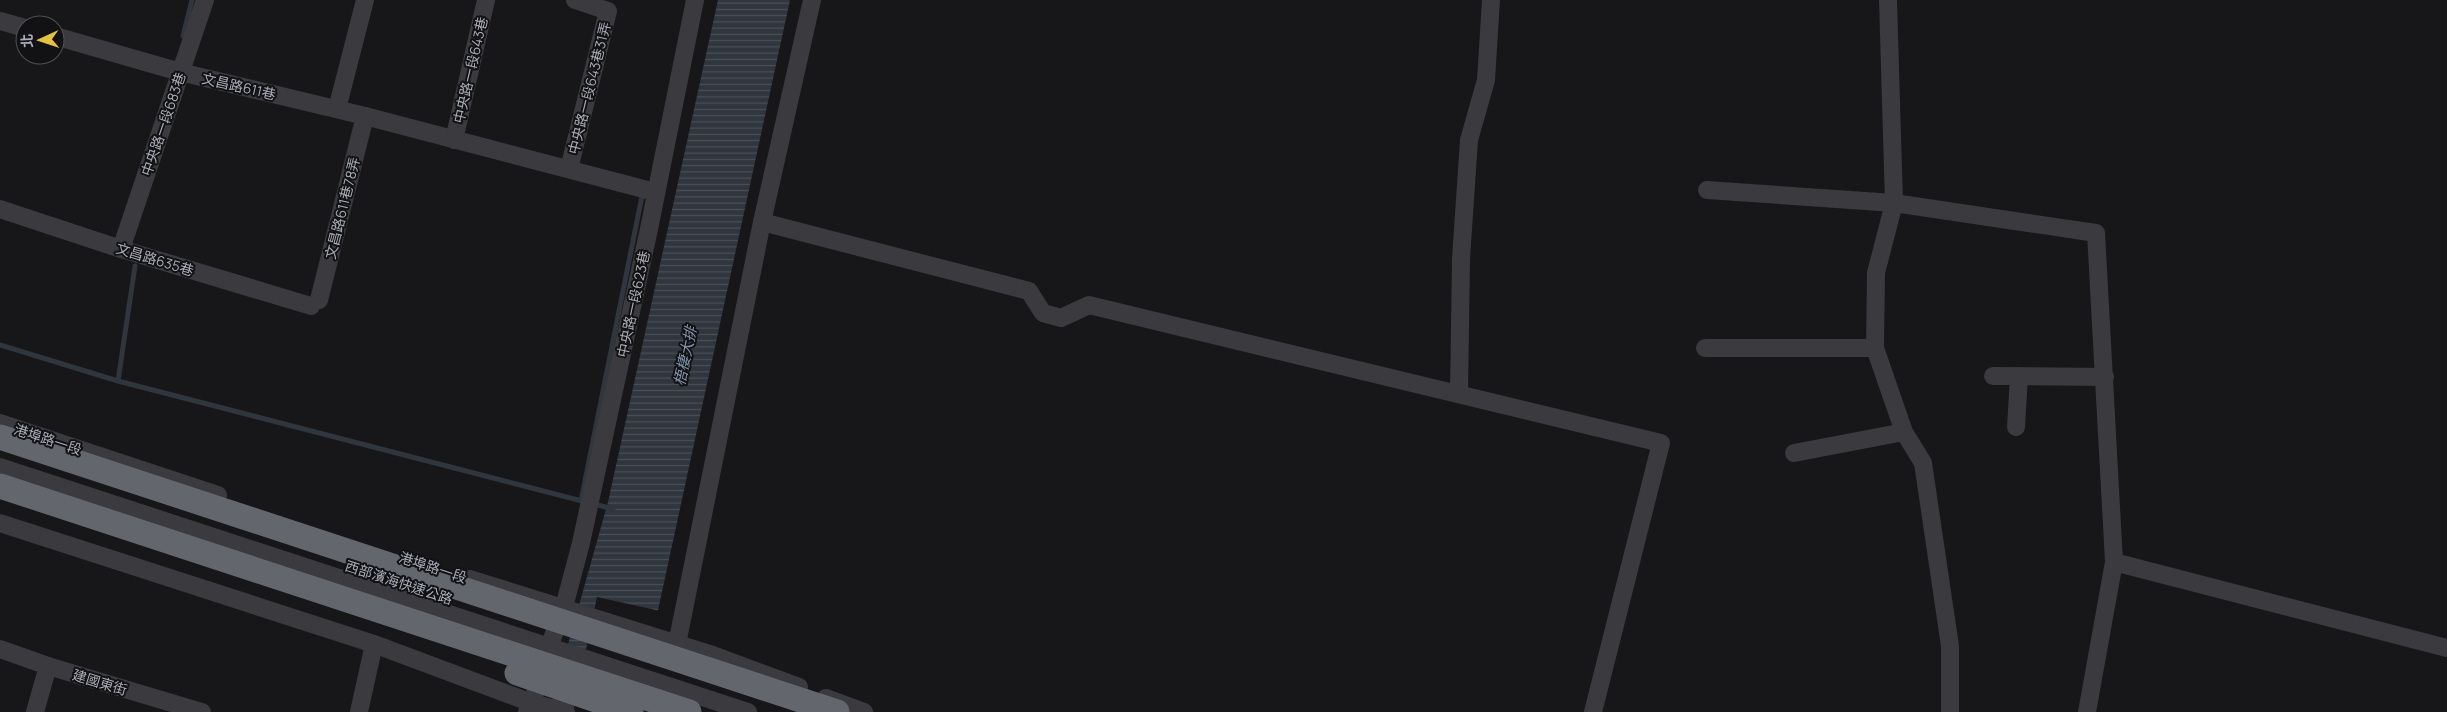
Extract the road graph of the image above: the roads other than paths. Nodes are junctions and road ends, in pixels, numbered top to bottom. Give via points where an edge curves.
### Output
1 (205, 0) edge
2 (365, 0) edge
3 (486, 0) edge
4 (575, 0) edge
5 (695, 0) edge
6 (812, 0) edge
7 (1491, 0) edge
8 (1888, 0) edge
9 (0, 21) edge
10 (15, 25) edge
11 (65, 39) edge
12 (180, 72) junction
13 (337, 109) junction
14 (365, 116) junction
15 (454, 140) junction
16 (569, 169) junction
17 (1707, 190) dead end
18 (655, 192) junction
19 (1894, 203) junction
20 (0, 209) edge
21 (762, 222) junction
22 (121, 249) junction
23 (315, 303) joint
24 (1705, 348) dead end
25 (1875, 348) junction
26 (1993, 376) dead end
27 (2019, 376) junction
28 (2105, 376) junction
29 (1458, 393) junction
30 (0, 423) edge
31 (2016, 427) dead end
32 (1904, 432) junction
33 (0, 437) edge
34 (0, 452) edge
35 (1794, 453) dead end
36 (0, 466) edge
37 (0, 486) edge
38 (0, 500) edge
39 (0, 523) edge
40 (2114, 562) junction
41 (564, 607) junction
42 (374, 644) junction
43 (677, 644) junction
44 (549, 648) junction
45 (2447, 648) edge
46 (0, 649) edge
47 (710, 654) junction
48 (48, 666) junction
49 (694, 706) edge
50 (529, 708) edge
51 (35, 712) edge
52 (202, 712) edge
53 (359, 712) edge
54 (566, 712) edge
55 (631, 712) edge
56 (748, 712) edge
57 (797, 712) edge
58 (837, 712) edge
59 (864, 712) edge
60 (1593, 712) edge
61 (1950, 712) edge
62 (2087, 712) edge

1 - 12 street, 中央路一段683巷
2 - 13 street
3 - 15 street, 中央路一段643巷
4 - 16 street, 中央路一段643巷31弄 via 608,11
5 - 18 street, 中央路一段623巷
6 - 21 street
7 - 29 street via 1486,80 1469,140 1461,259
8 - 19 street
9 - 10 street
11 - 12 street, 文昌路611巷
12 - 13 street, 文昌路611巷
12 - 22 street, 中央路一段683巷
13 - 14 street, 文昌路611巷
14 - 15 street, 文昌路611巷
14 - 23 street, 文昌路611巷78弄
15 - 16 street, 文昌路611巷
16 - 18 street, 文昌路611巷
17 - 19 street
18 - 41 street, 中央路一段623巷 via 650,228
19 - 25 street via 1876,273
19 - 28 street via 2096,233
20 - 22 street, 文昌路635巷
21 - 29 street via 1029,291 1043,313 1061,318 1089,305
21 - 43 street
22 - 23 street, 文昌路635巷
24 - 25 street
25 - 32 street
26 - 27 street
27 - 28 street
27 - 31 street
28 - 40 street
29 - 60 street via 1661,443
30 - 41 street, 港埠路一段 via 465,578
32 - 35 street
32 - 61 street via 1923,463 1950,646
33 - 58 highway, bridge
34 - 57 highway, 西部濱海快速公路
36 - 44 street
37 - 49 highway, bridge
38 - 55 highway, bridge
39 - 42 street
40 - 45 street
40 - 62 street
41 - 43 street, 港埠路一段
41 - 44 street, 中央路一段623巷
42 - 50 street
42 - 53 street
43 - 47 street, 港埠路一段
44 - 49 street
44 - 50 street, 中央路一段623巷
46 - 48 street, 建國東街
47 - 49 street
47 - 59 street, 港埠路一段
48 - 51 street
48 - 52 street, 建國東街
49 - 56 street
50 - 54 street

